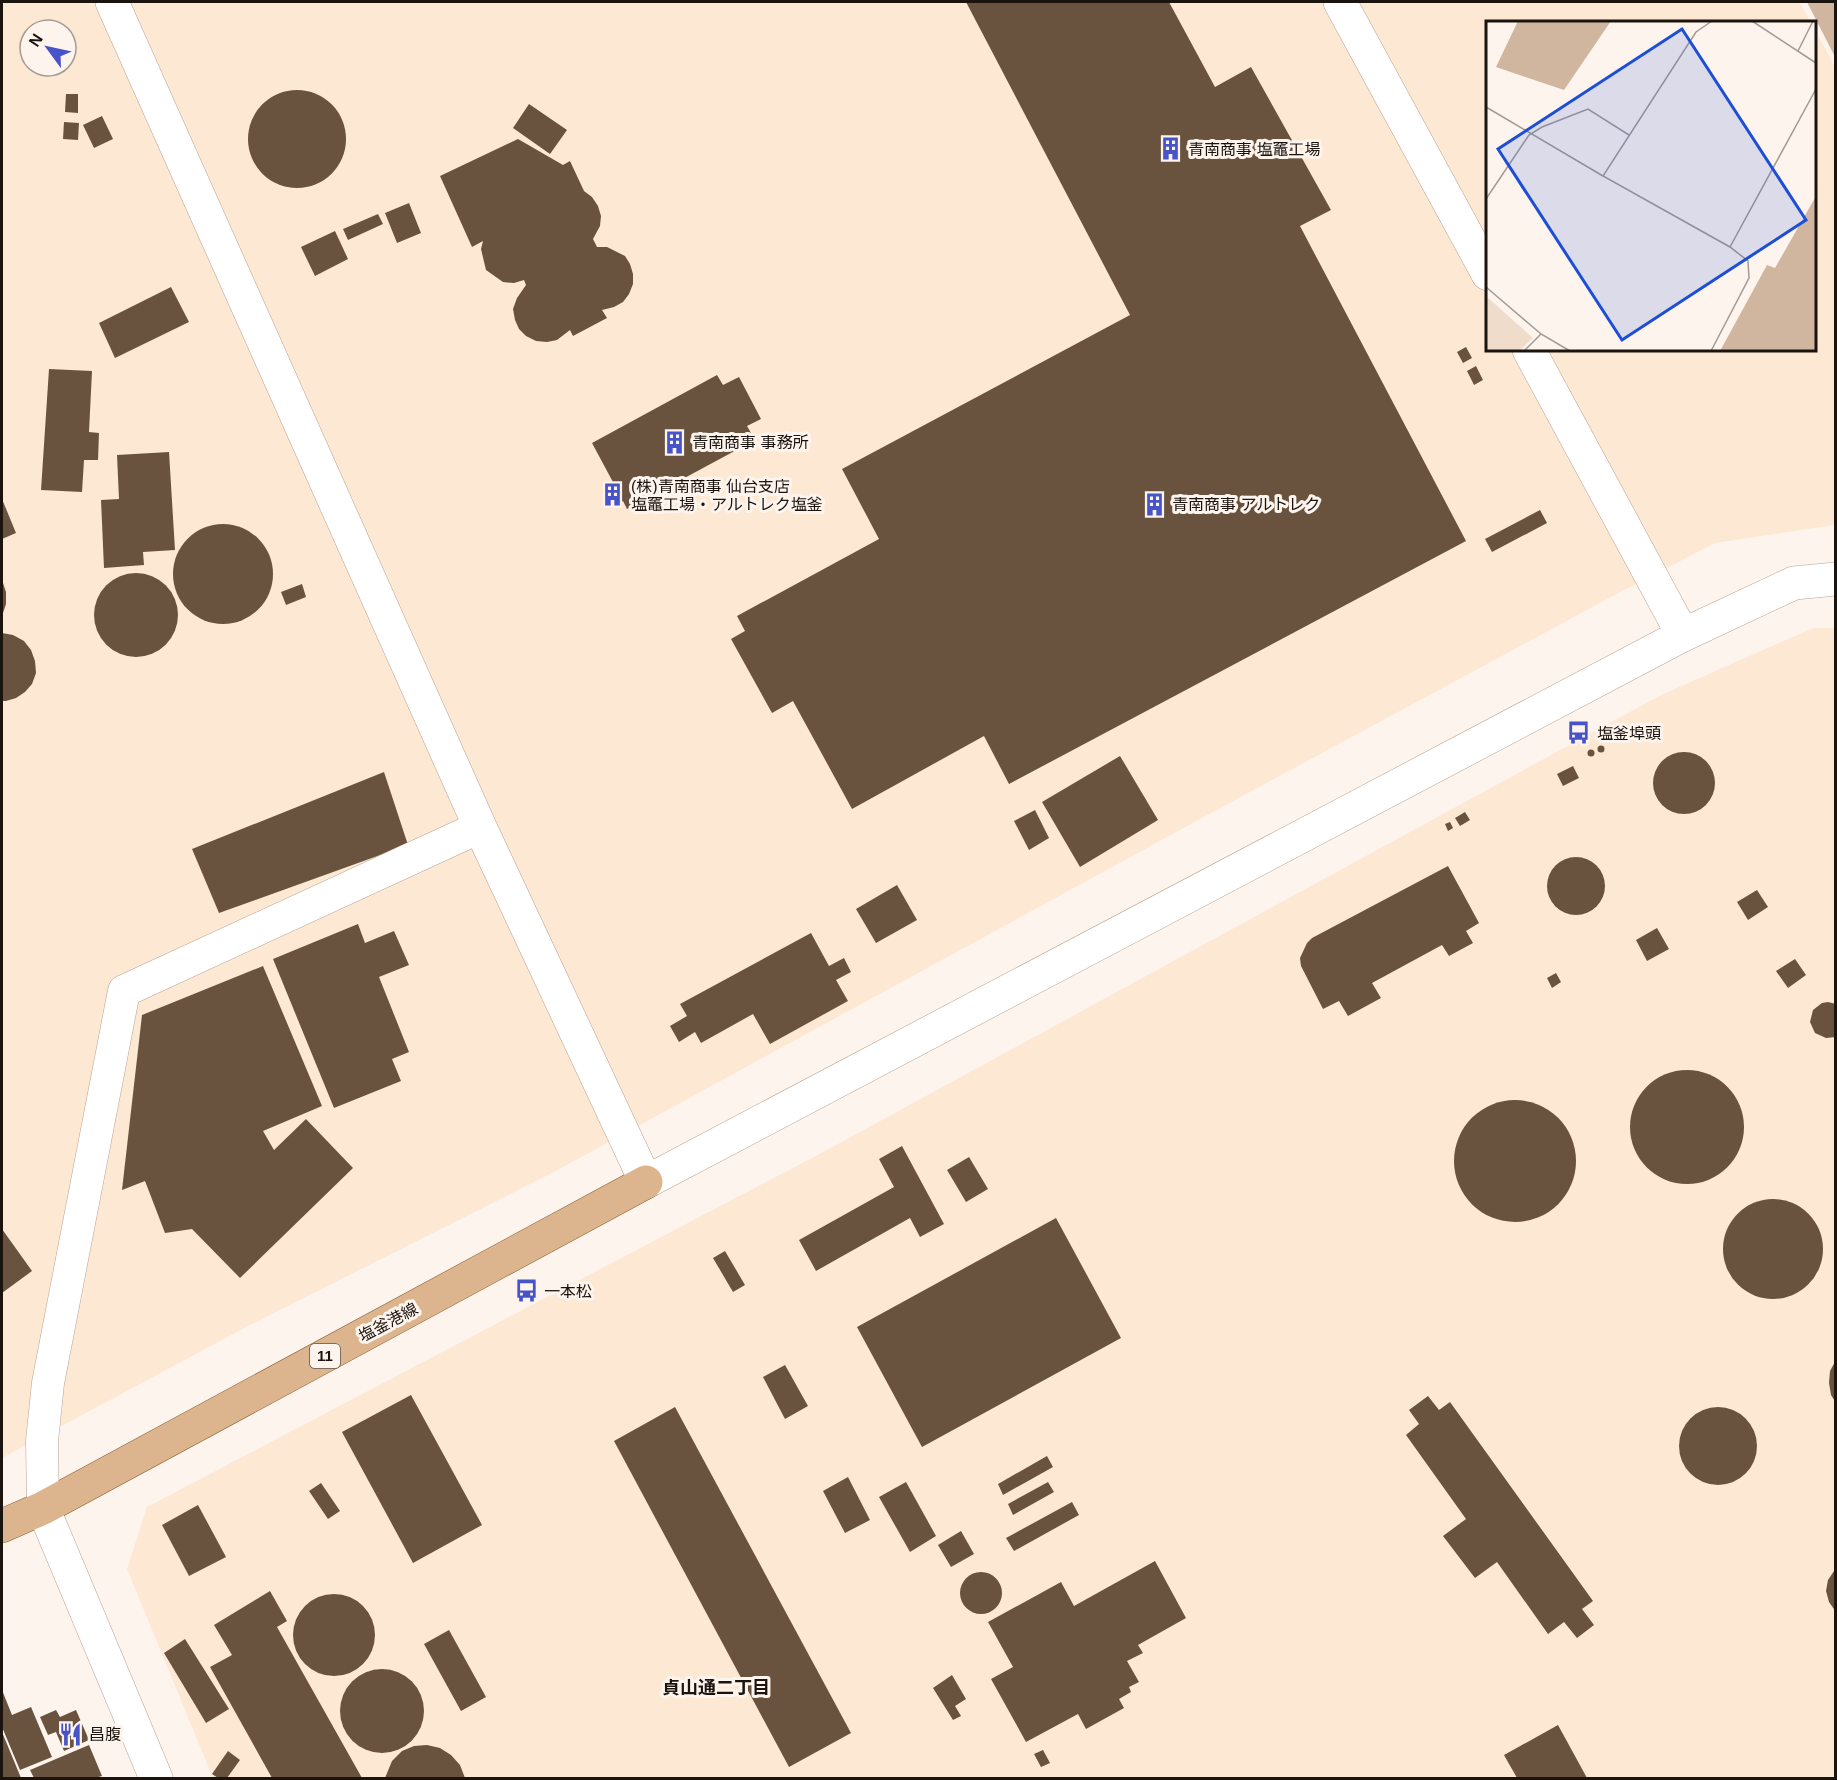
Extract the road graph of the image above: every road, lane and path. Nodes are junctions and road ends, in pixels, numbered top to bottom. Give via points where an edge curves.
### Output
1 (112, 2) edge
2 (1340, 2) edge
3 (1486, 269) edge
4 (1530, 351) edge
5 (1836, 579) edge
6 (1683, 635) junction
7 (480, 827) junction
8 (646, 1182) junction
9 (43, 1508) junction
10 (2, 1526) edge
11 (156, 1779) edge

1 - 7 street
2 - 3 street
4 - 6 street
5 - 6 street via 1794,583
6 - 8 street
7 - 8 street
7 - 9 street via 124,991 48,1383 42,1441
8 - 9 main road, 塩釜港線 / 11
9 - 10 main road, 塩釜港線 / 11
9 - 11 street

